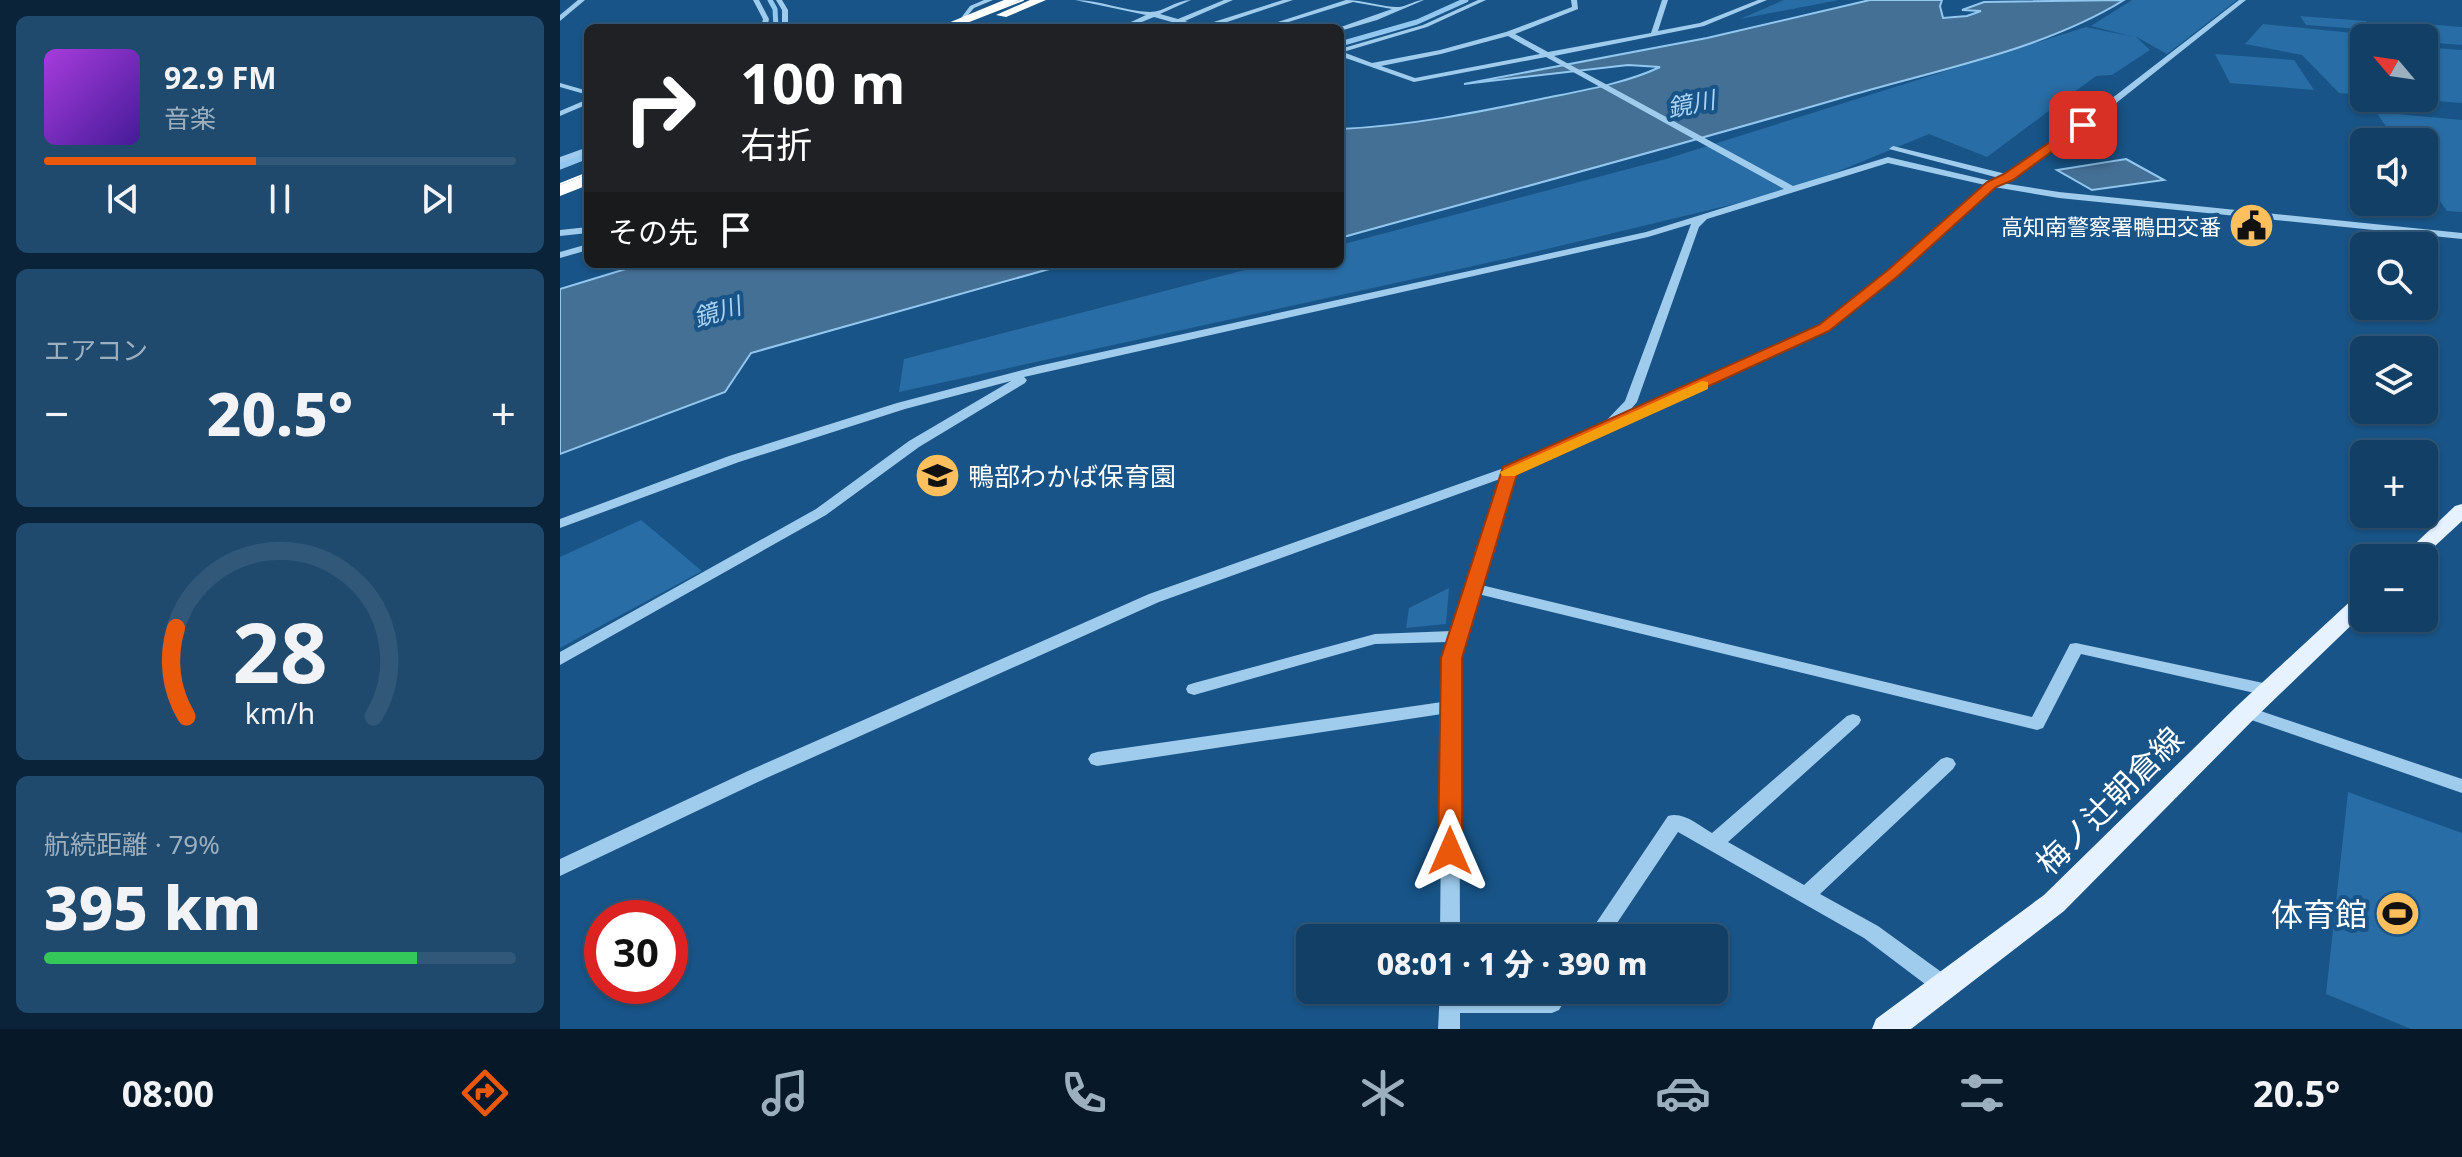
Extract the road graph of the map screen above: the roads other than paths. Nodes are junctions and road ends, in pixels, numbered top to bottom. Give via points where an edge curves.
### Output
1 (582, 0) edge
2 (756, 0) edge
3 (990, 0) edge
4 (1014, 0) edge
5 (1040, 0) edge
6 (1078, 0) edge
7 (1188, 0) edge
8 (1230, 0) edge
9 (1290, 0) edge
10 (1353, 0) edge
11 (1421, 0) edge
12 (1483, 0) edge
13 (1574, 0) edge
14 (1665, 0) edge
15 (1754, 0) edge
16 (1764, 0) edge
17 (2243, 0) edge
18 (780, 4) edge
19 (764, 8) junction
20 (1746, 8) junction
21 (1401, 9) junction
22 (1151, 15) junction
23 (560, 19) edge
24 (1180, 21) junction
25 (765, 24) edge
26 (784, 24) edge
27 (964, 24) edge
28 (966, 24) edge
29 (967, 24) edge
30 (1130, 24) edge
31 (1189, 24) edge
32 (1214, 24) edge
33 (1275, 24) edge
34 (1344, 28) edge
35 (1674, 31) junction
36 (1654, 32) junction
37 (1509, 34) junction
38 (1582, 49) junction
39 (1344, 52) edge
40 (1344, 54) edge
41 (1548, 55) junction
42 (1372, 65) junction
43 (560, 85) edge
44 (584, 92) edge
45 (584, 103) edge
46 (560, 114) edge
47 (1893, 149) dead end
48 (584, 151) edge
49 (560, 160) edge
50 (584, 167) edge
51 (560, 176) edge
52 (2008, 177) junction
53 (584, 181) edge
54 (1992, 184) junction
55 (1793, 190) junction
56 (560, 191) edge
57 (1704, 217) junction
58 (584, 230) edge
59 (560, 233) edge
60 (2462, 236) edge
61 (584, 248) edge
62 (560, 255) edge
63 (1038, 370) junction
64 (1607, 428) junction
65 (1509, 471) junction
66 (2462, 510) edge
67 (560, 524) edge
68 (2425, 544) edge
69 (1473, 588) junction
70 (2350, 614) edge
71 (1458, 636) junction
72 (560, 659) edge
73 (1194, 689) dead end
74 (2268, 690) junction
75 (1451, 707) junction
76 (2246, 712) junction
77 (1853, 720) dead end
78 (1097, 759) dead end
79 (1947, 764) dead end
80 (2462, 786) edge
81 (1714, 843) junction
82 (560, 868) edge
83 (1806, 895) junction
84 (1450, 924) edge
85 (1605, 924) edge
86 (1944, 986) junction
87 (1450, 1004) edge
88 (1449, 1029) edge
89 (1887, 1029) edge

1 - 23 street
2 - 19 street
3 - 27 street via 972,7
4 - 28 highway
5 - 29 highway
6 - 22 street
7 - 22 street
8 - 24 street
9 - 32 street
10 - 21 street
10 - 33 street
11 - 21 street
12 - 39 street via 1425,26
13 - 37 street via 1576,8
14 - 36 street
15 - 20 street
16 - 20 street
17 - 52 street
18 - 19 street
18 - 26 street
19 - 25 street
20 - 35 street
21 - 34 street
22 - 24 street
22 - 30 street
24 - 31 street
35 - 36 street
35 - 38 street
36 - 38 street
37 - 41 street
37 - 42 street
38 - 41 street
40 - 42 street
41 - 42 street via 1414,80
41 - 55 street
43 - 44 street
45 - 46 street
47 - 52 street
48 - 49 street
50 - 51 highway
52 - 54 street
53 - 56 highway
54 - 55 street via 1888,160
54 - 60 street
54 - 64 street via 1824,328
55 - 57 street
57 - 63 street via 1648,234
57 - 64 street via 1694,226 1631,402
58 - 59 street
61 - 62 street
63 - 67 street via 734,459
63 - 72 street via 914,444 821,512
64 - 65 street
65 - 69 street
65 - 82 street via 1154,598
66 - 68 main road
69 - 71 street
69 - 74 street via 2037,724 2076,648
70 - 74 main road, 梅ノ辻朝倉線
71 - 73 street via 1375,639
71 - 75 street via 1451,658
74 - 76 main road, 梅ノ辻朝倉線
75 - 78 street
75 - 84 street
76 - 80 street
76 - 86 main road, 梅ノ辻朝倉線 via 2054,903
77 - 81 street
79 - 83 street
81 - 83 street
81 - 85 street via 1675,821
83 - 86 street via 1871,932
86 - 89 main road, 梅ノ辻朝倉線
87 - 88 street

